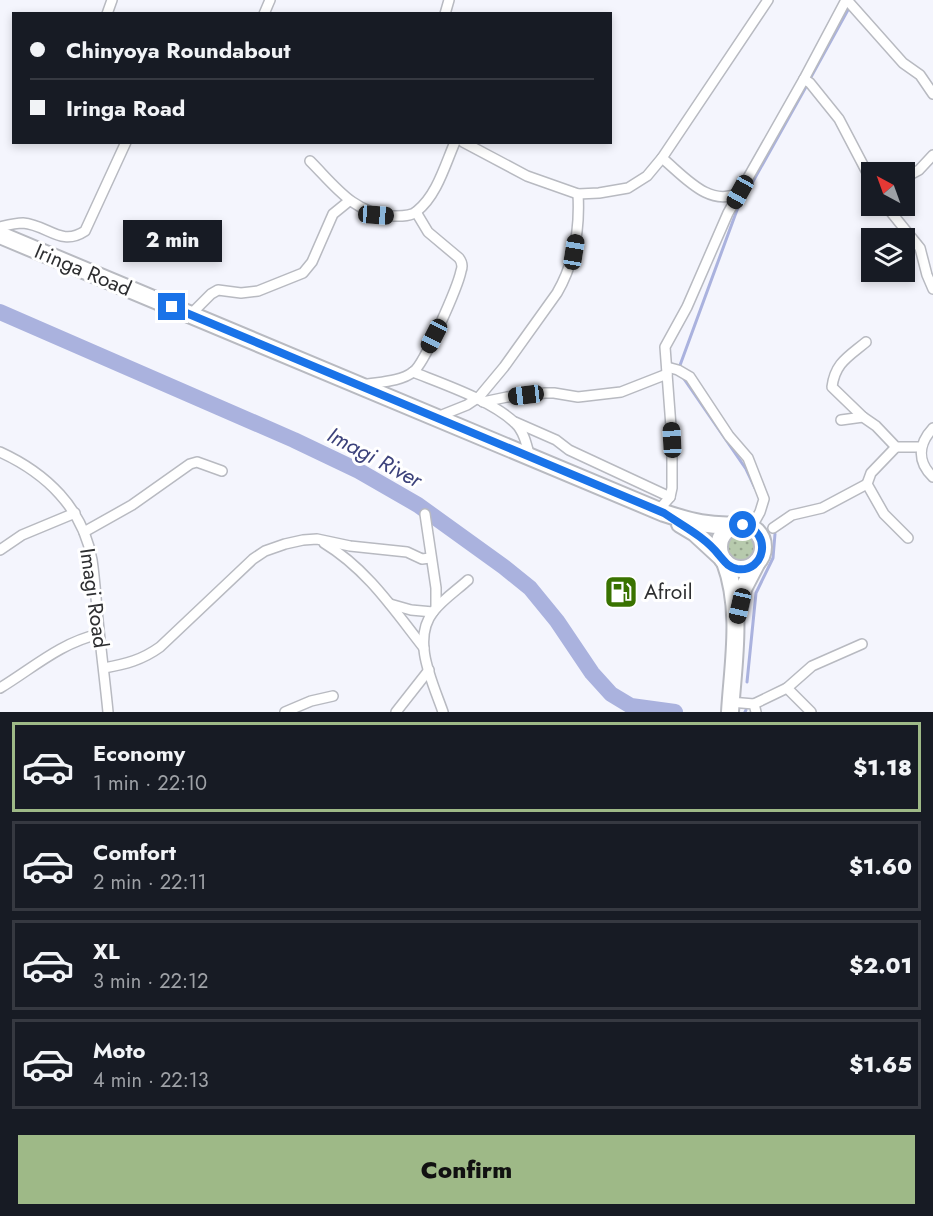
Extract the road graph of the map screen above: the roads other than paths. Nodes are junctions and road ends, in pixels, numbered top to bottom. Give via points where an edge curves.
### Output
1 (768, 0) edge
2 (846, 0) edge
3 (804, 79) junction
4 (933, 94) edge
5 (125, 144) edge
6 (455, 144) edge
7 (468, 144) edge
8 (933, 155) edge
9 (662, 158) junction
10 (309, 161) dead end
11 (861, 162) edge
12 (915, 172) edge
13 (740, 192) junction
14 (578, 194) junction
15 (349, 201) junction
16 (416, 212) junction
17 (894, 216) edge
18 (0, 227) edge
19 (0, 235) edge
20 (933, 289) edge
21 (190, 315) junction
22 (866, 342) dead end
23 (667, 370) junction
24 (413, 372) junction
25 (358, 385) junction
26 (480, 401) junction
27 (863, 417) junction
28 (435, 418) junction
29 (841, 420) dead end
30 (515, 422) junction
31 (933, 428) edge
32 (896, 447) junction
33 (921, 447) junction
34 (0, 452) edge
35 (530, 458) junction
36 (222, 471) dead end
37 (933, 477) edge
38 (867, 484) junction
39 (670, 497) junction
40 (661, 512) junction
41 (75, 513) junction
42 (425, 514) dead end
43 (745, 526) junction
44 (773, 528) dead end
45 (84, 532) junction
46 (908, 538) dead end
47 (317, 539) junction
48 (0, 550) edge
49 (430, 558) junction
50 (722, 559) junction
51 (757, 562) junction
52 (468, 580) dead end
53 (390, 604) junction
54 (435, 610) junction
55 (736, 624) junction
56 (99, 634) junction
57 (862, 644) dead end
58 (424, 648) junction
59 (104, 668) junction
60 (429, 670) junction
61 (0, 688) edge
62 (787, 688) junction
63 (333, 696) dead end
64 (730, 707) edge
65 (755, 708) edge
66 (108, 712) edge
67 (285, 712) edge
68 (396, 712) edge
69 (443, 712) edge
70 (811, 712) edge

1 - 9 street
2 - 3 street
2 - 4 street via 903,63 920,75
3 - 11 street via 838,119
3 - 13 street
5 - 18 street via 85,231 78,236 60,238 25,223
6 - 16 street via 430,196
7 - 14 street via 527,176
8 - 12 street
9 - 13 street via 712,196
9 - 14 street via 647,176 628,188
10 - 15 street
13 - 23 street via 665,347
14 - 26 street via 574,252 564,281
15 - 16 street via 376,215
15 - 21 street via 333,214 312,262 303,273 258,291 218,290
16 - 24 street via 428,232 459,258 462,268 445,314
17 - 20 street via 920,248
19 - 21 highway, Iringa Road
21 - 25 highway, Iringa Road
22 - 27 street via 839,364 832,387
23 - 26 street via 628,391 578,397 545,393
23 - 39 street via 672,440
23 - 43 street via 678,370 690,378 748,458 764,499 760,512
24 - 25 street
24 - 26 street
25 - 28 highway, Iringa Road
26 - 28 street
26 - 30 street
27 - 29 street
27 - 32 street
28 - 35 highway, Iringa Road
30 - 35 street
30 - 39 street
31 - 33 street
32 - 33 street
32 - 38 street via 871,473
33 - 37 street via 922,463
34 - 41 street, Imagi Road via 28,466 55,487
35 - 40 highway, Iringa Road
36 - 45 street via 197,462 190,464 132,505
38 - 44 street via 822,508 792,515
38 - 46 street via 885,514
39 - 40 street
40 - 43 highway via 712,526
40 - 50 highway via 695,533
41 - 45 street, Imagi Road
41 - 48 street via 22,535
42 - 49 street
43 - 50 highway via 728,529 721,538
43 - 51 highway via 758,534 762,544
45 - 56 street, Imagi Road via 92,560
47 - 49 street
47 - 53 street via 352,562
47 - 59 street via 265,551 160,647 132,663
49 - 54 street via 436,588
50 - 51 highway via 741,569
50 - 55 highway via 734,591
51 - 55 highway via 743,590
52 - 54 street
53 - 54 street via 411,610
53 - 58 street
54 - 58 street via 425,626
55 - 64 highway
56 - 59 street, Imagi Road
56 - 61 street via 50,654
57 - 62 street via 812,666
58 - 60 street
59 - 66 street, Imagi Road
60 - 68 street
60 - 69 street
62 - 65 street
62 - 70 street
63 - 67 street
64 - 65 street

